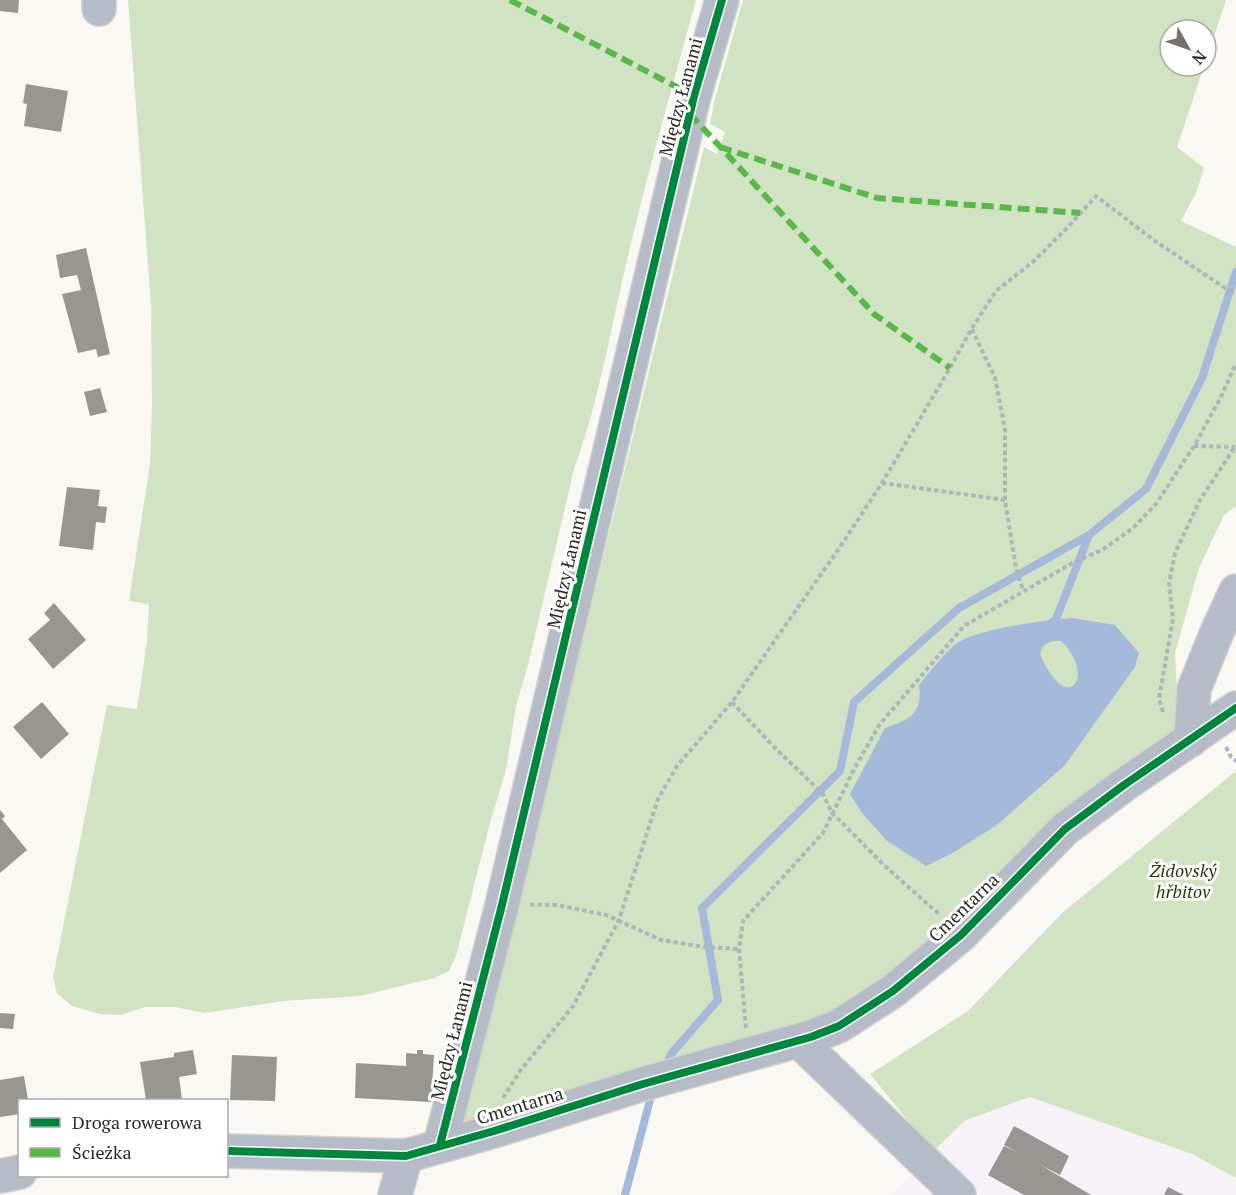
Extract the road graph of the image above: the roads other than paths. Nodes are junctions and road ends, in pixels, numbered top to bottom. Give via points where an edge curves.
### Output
1 (722, 0) edge
2 (1236, 591) edge
3 (1236, 708) edge
4 (1178, 731) junction
5 (799, 1041) junction
6 (440, 1146) junction
7 (228, 1151) edge
8 (406, 1156) junction
9 (18, 1172) edge
10 (0, 1176) edge
11 (395, 1195) edge
12 (959, 1195) edge

1 - 6 street, Między Łanami via 694,96 502,905
2 - 4 street
3 - 4 street, Cmentarna
4 - 5 street, Cmentarna via 1124,785 1065,829 961,935 893,991 839,1026
5 - 6 street, Cmentarna
5 - 12 street
6 - 8 street, Cmentarna
7 - 8 street, Cmentarna
8 - 11 street
9 - 10 street

